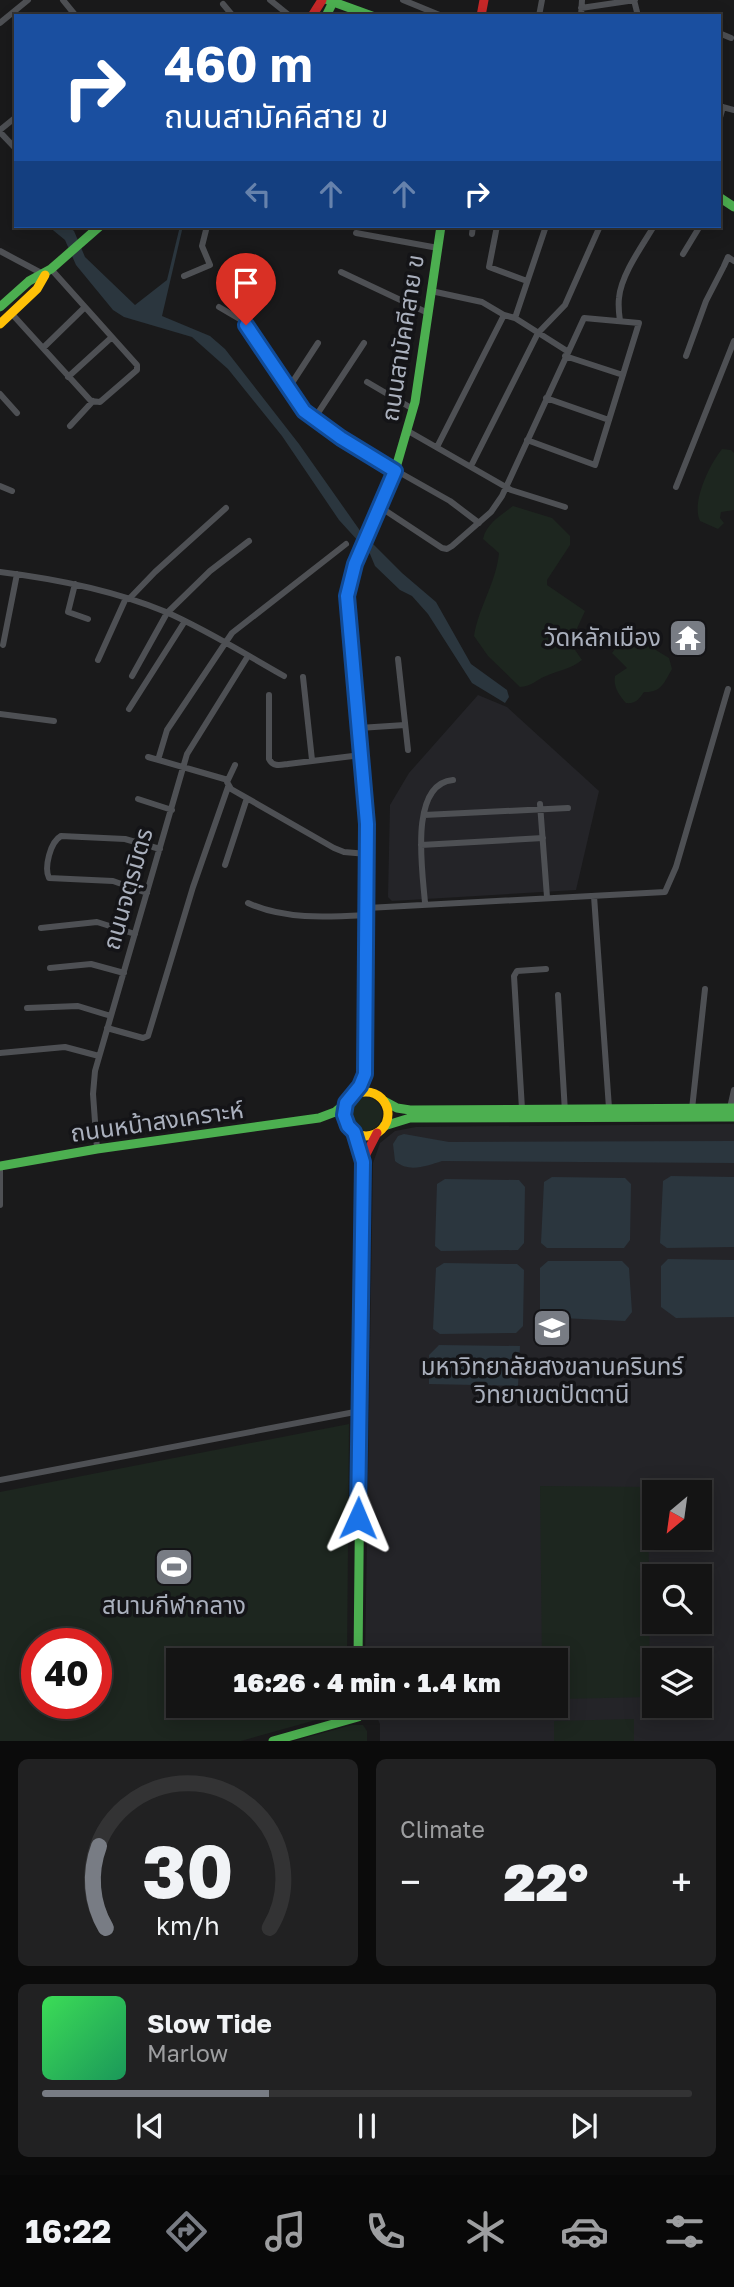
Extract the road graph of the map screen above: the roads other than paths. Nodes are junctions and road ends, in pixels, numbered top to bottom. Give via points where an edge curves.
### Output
1 (28, 0) edge
2 (63, 0) edge
3 (270, 0) edge
4 (403, 0) edge
5 (582, 0) edge
6 (634, 0) edge
7 (332, 1) edge
8 (223, 4) dead end
9 (581, 12) edge
10 (15, 14) edge
11 (74, 14) edge
12 (231, 14) edge
13 (288, 14) edge
14 (367, 14) edge
15 (437, 14) edge
16 (721, 34) edge
17 (731, 38) dead end
18 (721, 106) edge
19 (734, 110) edge
20 (14, 119) edge
21 (0, 131) edge
22 (14, 147) edge
23 (98, 228) edge
24 (206, 228) edge
25 (441, 228) edge
26 (497, 228) edge
27 (545, 228) edge
28 (599, 228) edge
29 (653, 228) edge
30 (699, 228) edge
31 (356, 233) dead end
32 (438, 248) junction
33 (0, 251) edge
34 (683, 254) dead end
35 (734, 261) edge
36 (48, 272) junction
37 (341, 272) dead end
38 (184, 276) dead end
39 (527, 281) junction
40 (431, 291) junction
41 (0, 307) edge
42 (85, 307) junction
43 (219, 307) dead end
44 (428, 313) junction
45 (12, 314) junction
46 (504, 315) junction
47 (515, 318) junction
48 (620, 321) junction
49 (0, 324) edge
50 (538, 333) junction
51 (112, 337) junction
52 (734, 341) edge
53 (318, 343) dead end
54 (364, 343) dead end
55 (43, 348) junction
56 (566, 353) junction
57 (686, 356) dead end
58 (623, 375) junction
59 (68, 377) junction
60 (367, 382) dead end
61 (288, 389) junction
62 (0, 394) edge
63 (546, 398) junction
64 (93, 401) junction
65 (414, 409) junction
66 (18, 413) dead end
67 (314, 419) junction
68 (609, 420) junction
69 (70, 426) dead end
70 (408, 431) junction
71 (527, 440) junction
72 (437, 447) junction
73 (471, 466) junction
74 (395, 471) junction
75 (0, 486) edge
76 (676, 487) dead end
77 (506, 488) junction
78 (12, 491) dead end
79 (380, 507) junction
80 (565, 507) dead end
81 (226, 508) dead end
82 (479, 523) junction
83 (249, 541) dead end
84 (346, 544) dead end
85 (0, 572) edge
86 (17, 574) junction
87 (75, 584) junction
88 (128, 598) junction
89 (167, 613) junction
90 (88, 619) dead end
91 (185, 621) junction
92 (225, 643) junction
93 (3, 645) dead end
94 (248, 656) junction
95 (398, 659) dead end
96 (98, 660) dead end
97 (132, 676) dead end
98 (284, 676) dead end
99 (303, 677) dead end
100 (728, 690) dead end
101 (269, 695) dead end
102 (129, 709) dead end
103 (0, 715) edge
104 (54, 720) dead end
105 (405, 725) junction
106 (359, 728) junction
107 (408, 750) dead end
108 (361, 755) junction
109 (148, 757) dead end
110 (158, 760) junction
111 (312, 760) junction
112 (235, 765) dead end
113 (184, 768) junction
114 (453, 780) dead end
115 (228, 783) junction
116 (247, 798) junction
117 (138, 799) dead end
118 (540, 807) junction
119 (568, 808) dead end
120 (172, 810) junction
121 (424, 815) junction
122 (543, 838) junction
123 (421, 845) junction
124 (160, 849) junction
125 (367, 854) junction
126 (225, 865) dead end
127 (147, 893) junction
128 (594, 896) junction
129 (547, 897) junction
130 (248, 903) dead end
131 (425, 904) junction
132 (367, 912) junction
133 (41, 928) dead end
134 (135, 934) junction
135 (50, 968) dead end
136 (546, 969) dead end
137 (124, 973) junction
138 (705, 989) dead end
139 (558, 995) dead end
140 (27, 1008) dead end
141 (111, 1016) junction
142 (107, 1028) junction
143 (0, 1053) edge
144 (99, 1056) junction
145 (365, 1074) junction
146 (734, 1090) edge
147 (355, 1095) junction
148 (382, 1099) junction
149 (346, 1103) junction
150 (609, 1108) junction
151 (522, 1109) junction
152 (733, 1111) edge
153 (692, 1112) junction
154 (566, 1113) junction
155 (320, 1118) junction
156 (351, 1129) junction
157 (380, 1129) junction
158 (97, 1149) junction
159 (363, 1162) junction
160 (0, 1166) edge
161 (0, 1205) edge
162 (360, 1411) junction
163 (0, 1480) edge
164 (358, 1648) edge
165 (354, 1718) edge
166 (273, 1741) edge

1 - 10 street
2 - 11 street
3 - 13 street
4 - 15 street
5 - 9 street
6 - 9 street
7 - 14 main road
8 - 12 street
16 - 17 street
18 - 19 street
20 - 21 street
21 - 22 street
23 - 36 main road
24 - 38 street via 202,246 210,265
25 - 32 main road, ถนนสามัคคีสาย ข
26 - 39 street via 489,267
27 - 39 street
28 - 50 street via 565,305
29 - 48 street via 620,291
30 - 34 street
31 - 32 street
32 - 40 main road, ถนนสามัคคีสาย ข
33 - 36 street
35 - 57 street via 728,257
36 - 41 main road via 29,281
36 - 42 street
36 - 45 main road
37 - 44 street
39 - 47 street
40 - 44 main road, ถนนสามัคคีสาย ข
40 - 46 street via 482,302
42 - 51 street
42 - 55 street
43 - 61 street via 243,321
44 - 65 main road, ถนนสามัคคีสาย ข
45 - 49 main road
45 - 55 street
46 - 47 street
46 - 72 street
47 - 50 street
48 - 56 street via 584,318
48 - 58 street via 639,323
50 - 56 street
50 - 73 street
51 - 59 street
51 - 64 street via 138,369 100,402
52 - 76 street
53 - 61 street
54 - 67 street
55 - 59 street
56 - 58 street
56 - 63 street
58 - 68 street
59 - 64 street
60 - 65 street
61 - 67 street
62 - 66 street
63 - 68 street
63 - 71 street
64 - 69 street
65 - 70 main road, ถนนสามัคคีสาย ข
67 - 74 street
68 - 71 street via 595,465
70 - 72 street
70 - 74 main road, ถนนสามัคคีสาย ข
71 - 77 street
72 - 73 street
73 - 77 street
74 - 79 main road, ถนนสามัคคีสาย ข
74 - 82 street
75 - 78 street
77 - 80 street
77 - 82 street
79 - 82 street via 444,549
79 - 106 main road, ถนนสามัคคีสาย ข via 347,596
81 - 88 street
83 - 89 street via 209,571
84 - 92 street via 239,626
85 - 86 street
86 - 87 street
86 - 93 street
87 - 88 street
87 - 90 street via 68,612
88 - 89 street
88 - 96 street
89 - 91 street
89 - 97 street
91 - 92 street
91 - 102 street
92 - 94 street
92 - 110 street via 167,730
94 - 98 street
94 - 113 street, ถนนจตุรมิตร via 190,747
95 - 105 street
99 - 111 street
100 - 128 street via 665,892
101 - 111 street via 271,762
103 - 104 street
105 - 106 street
105 - 107 street
106 - 108 main road, ถนนสามัคคีสาย ข
108 - 111 street
108 - 125 main road, ถนนสามัคคีสาย ข
109 - 110 street
110 - 113 street
112 - 115 street
113 - 115 street
113 - 120 street, ถนนจตุรมิตร
114 - 121 street via 437,786
115 - 116 street
115 - 142 street via 148,1036
116 - 125 street via 334,848
116 - 126 street
117 - 120 street
118 - 119 street
118 - 121 street
118 - 122 street
120 - 124 street, ถนนจตุรมิตร
121 - 123 street
122 - 123 street
122 - 129 street
123 - 131 street
124 - 127 street, ถนนจตุรมิตร
124 - 127 street via 125,839 61,836 51,851 49,878 113,881
125 - 132 main road, ถนนสามัคคีสาย ข
127 - 134 street, ถนนจตุรมิตร
128 - 129 street
128 - 150 street
129 - 131 street
130 - 132 street via 290,914 328,917
131 - 132 street
132 - 145 main road, ถนนสามัคคีสาย ข
133 - 134 street via 97,922
134 - 137 street, ถนนจตุรมิตร
135 - 137 street via 91,964
136 - 151 street via 517,971 514,976
137 - 141 street, ถนนจตุรมิตร
138 - 153 street
139 - 154 street
140 - 141 street via 78,1006
141 - 142 street, ถนนจตุรมิตร
142 - 144 street, ถนนจตุรมิตร
143 - 144 street via 65,1047
144 - 158 street, ถนนจตุรมิตร via 93,1081
145 - 147 main road, ถนนสามัคคีสาย ข
145 - 148 main road
146 - 152 street
147 - 148 main road via 367,1092
147 - 149 main road
148 - 151 main road via 403,1110
148 - 157 main road via 388,1114
149 - 155 main road, ถนนหน้าสงเคราะห์
149 - 156 main road via 344,1115
150 - 153 main road
150 - 154 main road
151 - 154 main road
152 - 153 main road
153 - 154 main road
154 - 157 main road via 410,1118
155 - 156 main road, ถนนหน้าสงเคราะห์
155 - 158 main road, ถนนหน้าสงเคราะห์
156 - 157 main road via 365,1136
156 - 159 main road
157 - 159 main road
158 - 160 main road, ถนนหน้าสงเคราะห์
159 - 162 main road
160 - 161 street
162 - 163 street
162 - 164 main road
165 - 166 main road

